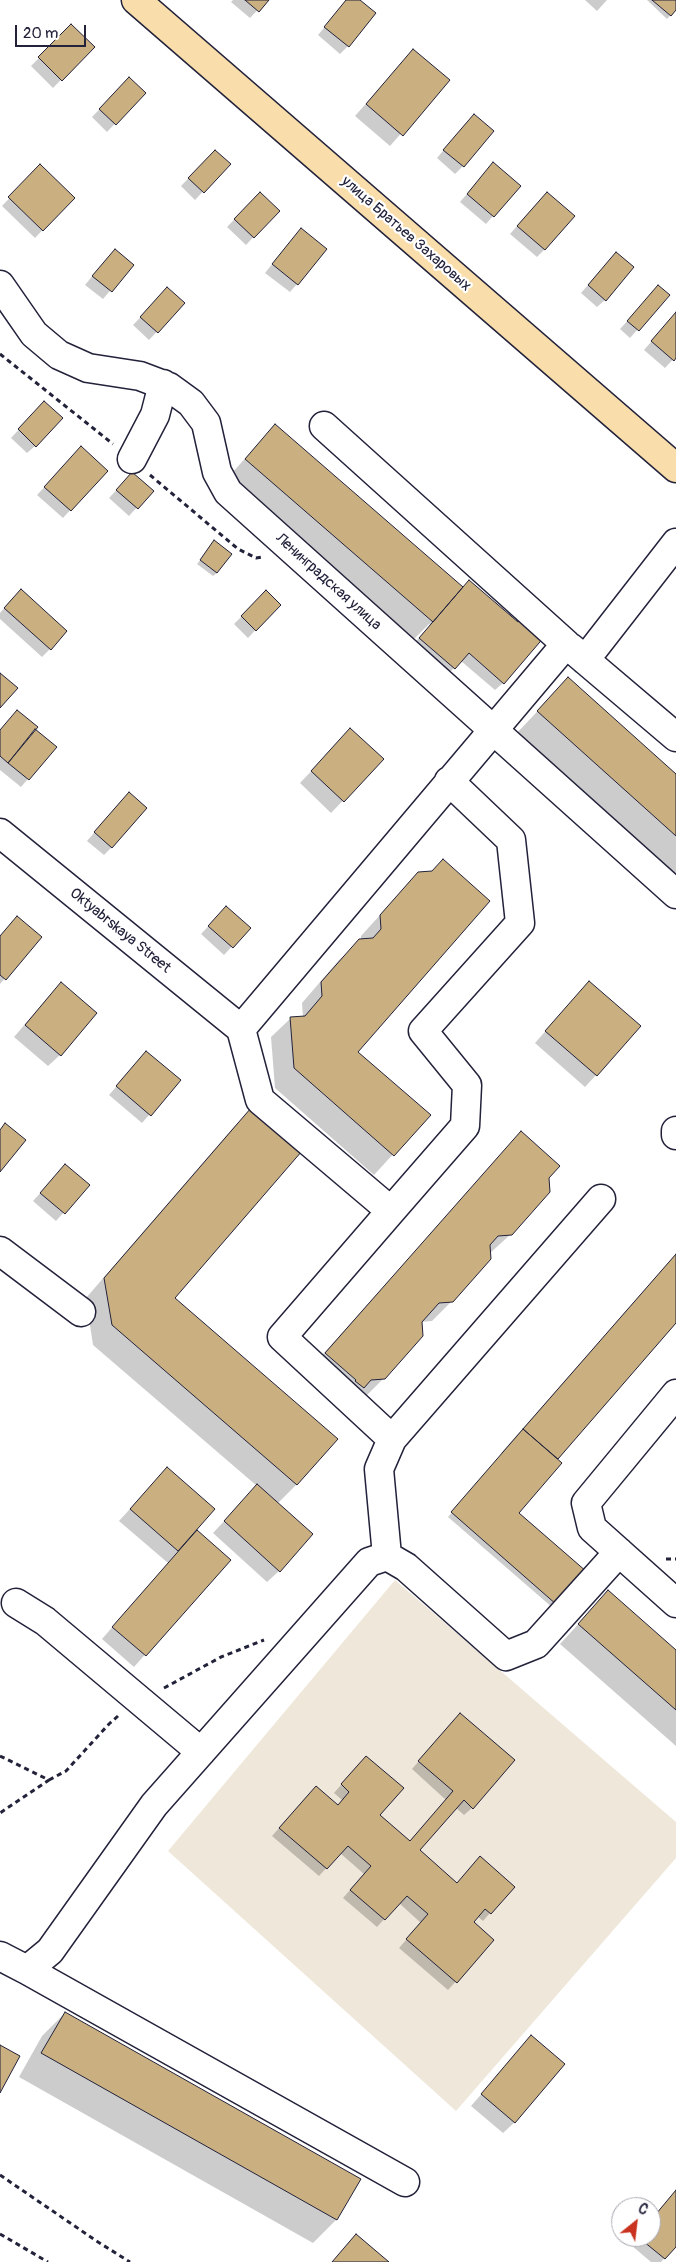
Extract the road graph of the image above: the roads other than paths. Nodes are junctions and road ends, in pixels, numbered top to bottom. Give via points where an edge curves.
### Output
1 (136, 0) edge
2 (0, 285) edge
3 (163, 384) junction
4 (324, 426) dead end
5 (132, 459) dead end
6 (676, 468) edge
7 (676, 543) edge
8 (576, 652) junction
9 (492, 730) junction
10 (676, 737) edge
11 (449, 781) junction
12 (0, 833) edge
13 (676, 894) edge
14 (241, 1029) junction
15 (676, 1131) edge
16 (676, 1135) edge
17 (601, 1199) dead end
18 (392, 1211) junction
19 (0, 1251) edge
20 (82, 1312) dead end
21 (676, 1394) edge
22 (392, 1439) junction
23 (618, 1552) junction
24 (387, 1556) junction
25 (16, 1603) dead end
26 (676, 1603) edge
27 (201, 1752) junction
28 (0, 1956) edge
29 (27, 1970) junction
30 (405, 2182) dead end

1 - 6 main road, улица Братьев Захаровых
2 - 3 lane, Ленинградская улица via 34,334 59,355 88,368 140,376
3 - 5 lane via 155,415
3 - 9 lane, Ленинградская улица via 191,402 206,423 217,472 228,492
4 - 8 lane
7 - 8 lane
8 - 9 lane
8 - 10 lane
9 - 11 lane
9 - 13 lane, Ленинградская улица
11 - 14 lane
11 - 18 lane via 511,840 520,923 423,1032 467,1085 466,1126
12 - 14 lane, Oktyabrskaya Street
14 - 18 lane via 260,1100
15 - 16 lane
17 - 22 lane
18 - 22 lane via 282,1337
19 - 20 lane
21 - 23 lane via 586,1503 592,1528
22 - 24 lane via 379,1469
23 - 24 lane via 536,1644 506,1656 406,1567
23 - 26 lane
24 - 27 lane via 369,1562
25 - 27 lane via 45,1621
27 - 29 lane via 154,1805 50,1951
28 - 29 lane
29 - 30 lane

